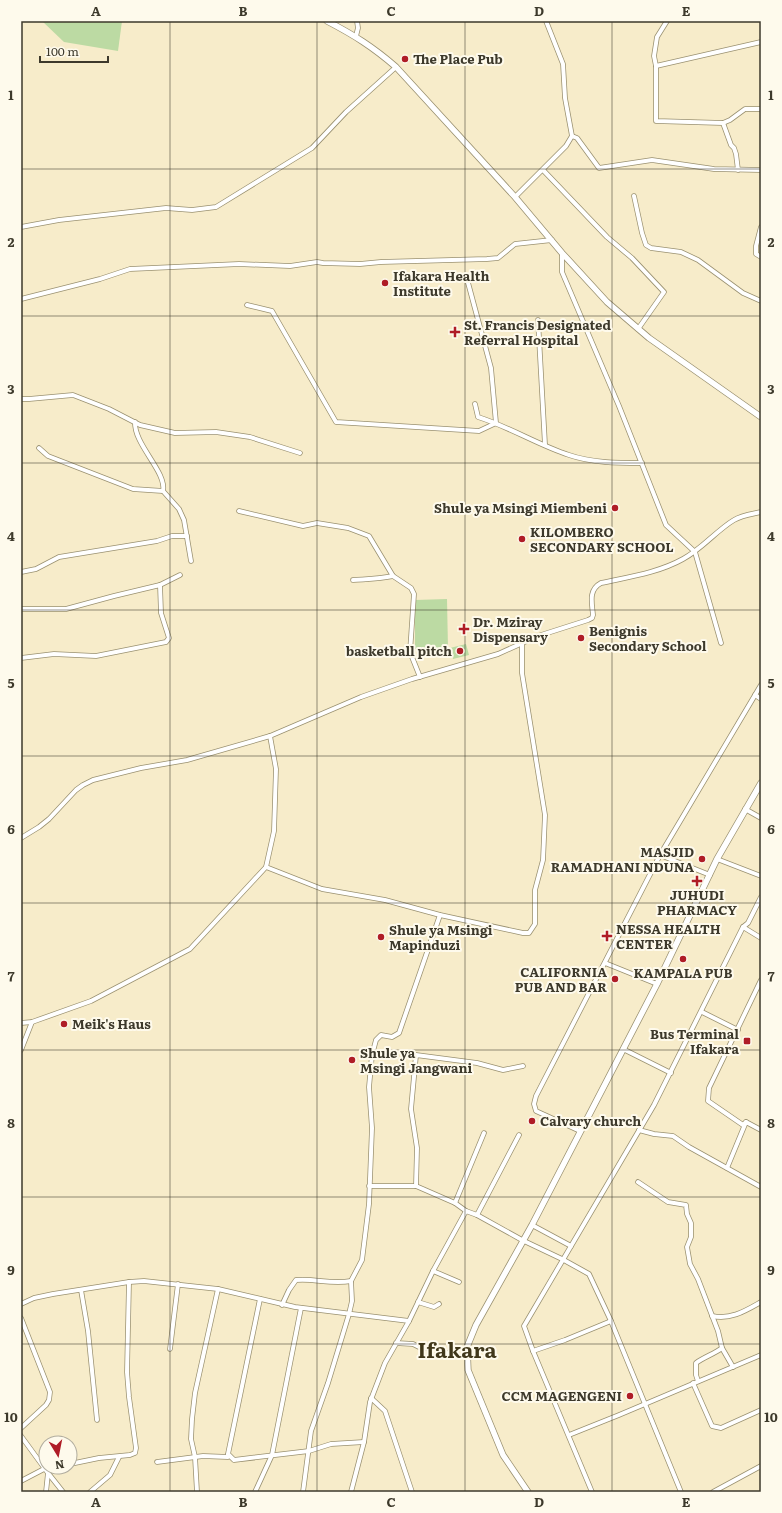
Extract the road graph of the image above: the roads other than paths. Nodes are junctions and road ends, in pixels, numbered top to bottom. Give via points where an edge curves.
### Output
1 (327, 21) edge
2 (357, 21) edge
3 (546, 21) edge
4 (667, 21) edge
5 (356, 36) junction
6 (761, 42) edge
7 (656, 66) junction
8 (396, 67) junction
9 (761, 109) edge
10 (723, 123) junction
11 (572, 136) junction
12 (543, 170) junction
13 (738, 170) junction
14 (761, 170) edge
15 (634, 196) dead end
16 (515, 197) junction
17 (21, 227) edge
18 (761, 227) edge
19 (552, 240) junction
20 (562, 253) junction
21 (761, 257) edge
22 (466, 279) dead end
23 (21, 299) edge
24 (761, 301) edge
25 (247, 305) dead end
26 (538, 320) dead end
27 (638, 329) junction
28 (21, 399) edge
29 (475, 404) dead end
30 (761, 418) edge
31 (135, 422) junction
32 (496, 423) junction
33 (545, 445) junction
34 (39, 448) dead end
35 (300, 453) dead end
36 (642, 463) junction
37 (163, 491) junction
38 (239, 511) dead end
39 (761, 512) edge
40 (187, 536) junction
41 (695, 552) junction
42 (191, 561) dead end
43 (21, 572) edge
44 (180, 575) dead end
45 (393, 576) junction
46 (353, 580) dead end
47 (160, 585) junction
48 (21, 609) edge
49 (522, 643) junction
50 (721, 643) dead end
51 (21, 658) edge
52 (420, 677) junction
53 (761, 685) edge
54 (755, 695) junction
55 (761, 699) edge
56 (270, 736) junction
57 (761, 783) edge
58 (745, 809) junction
59 (761, 818) edge
60 (21, 838) edge
61 (660, 856) junction
62 (717, 859) junction
63 (266, 867) junction
64 (710, 875) junction
65 (761, 876) edge
66 (761, 897) edge
67 (440, 915) junction
68 (743, 927) junction
69 (761, 938) edge
70 (605, 963) junction
71 (761, 980) edge
72 (657, 984) junction
73 (702, 1012) junction
74 (32, 1022) junction
75 (21, 1023) edge
76 (738, 1030) junction
77 (623, 1049) junction
78 (21, 1050) edge
79 (522, 1066) dead end
80 (671, 1072) junction
81 (746, 1122) junction
82 (639, 1130) junction
83 (761, 1130) edge
84 (580, 1131) junction
85 (484, 1132) dead end
86 (519, 1135) dead end
87 (727, 1168) junction
88 (638, 1182) dead end
89 (370, 1186) junction
90 (416, 1186) junction
91 (761, 1187) edge
92 (455, 1203) junction
93 (466, 1211) junction
94 (477, 1214) junction
95 (532, 1225) junction
96 (522, 1240) junction
97 (571, 1246) junction
98 (562, 1259) junction
99 (433, 1271) junction
100 (351, 1281) junction
101 (129, 1282) junction
102 (459, 1282) dead end
103 (178, 1284) junction
104 (218, 1288) junction
105 (81, 1290) junction
106 (260, 1299) junction
107 (418, 1302) junction
108 (761, 1302) edge
109 (21, 1304) edge
110 (439, 1304) dead end
111 (282, 1305) junction
112 (302, 1308) junction
113 (349, 1314) junction
114 (712, 1316) junction
115 (21, 1318) edge
116 (409, 1321) junction
117 (611, 1321) junction
118 (396, 1343) junction
119 (722, 1348) junction
120 (170, 1349) dead end
121 (533, 1350) junction
122 (449, 1354) dead end
123 (761, 1355) edge
124 (733, 1366) junction
125 (698, 1381) junction
126 (693, 1383) junction
127 (371, 1398) junction
128 (645, 1404) junction
129 (761, 1410) edge
130 (97, 1420) dead end
131 (21, 1428) edge
132 (569, 1435) junction
133 (21, 1436) edge
134 (364, 1442) junction
135 (309, 1451) junction
136 (228, 1454) junction
137 (272, 1455) junction
138 (119, 1457) junction
139 (195, 1457) junction
140 (38, 1460) edge
141 (78, 1462) edge
142 (157, 1462) dead end
143 (761, 1466) edge
144 (38, 1474) edge
145 (46, 1475) edge
146 (49, 1475) edge
147 (21, 1481) edge
148 (721, 1490) edge
149 (46, 1492) edge
150 (63, 1492) edge
151 (90, 1492) edge
152 (197, 1492) edge
153 (255, 1492) edge
154 (303, 1492) edge
155 (351, 1492) edge
156 (412, 1492) edge
157 (528, 1492) edge
158 (592, 1492) edge
159 (681, 1492) edge
160 (712, 1492) edge

1 - 5 main road
2 - 5 street
3 - 11 street via 563,64 565,98
4 - 7 street via 657,37 654,56
5 - 8 main road
6 - 7 street
7 - 10 street via 656,121
8 - 16 main road
8 - 17 street via 346,112 312,148 216,207 192,210 166,208 58,220
9 - 10 street via 745,110
10 - 13 street via 736,154
11 - 12 street
11 - 13 street via 577,138 599,168 652,160
12 - 16 street
12 - 27 street via 664,292
13 - 14 street
15 - 24 street via 646,245 682,252 743,293
16 - 19 main road
18 - 21 street via 756,246 756,254
19 - 20 main road
19 - 23 street via 515,244 498,258 487,259 130,269
20 - 27 main road via 607,302
20 - 36 street via 562,272
22 - 32 street via 491,368
25 - 32 street via 272,311 336,422 479,431
26 - 33 street
27 - 30 main road
28 - 31 street via 73,395
29 - 32 street via 478,417
31 - 35 street via 175,433 216,432 250,437
31 - 37 street via 135,428 146,452 163,480
32 - 33 street
33 - 36 street via 570,456 608,463
34 - 37 street via 48,456 133,489
36 - 41 street via 666,525
37 - 40 street via 179,509
38 - 45 street via 303,526 317,523 348,528 370,536
39 - 41 street via 734,520
40 - 42 street
40 - 43 street via 172,536 157,541 59,557 36,569
41 - 49 street via 657,571 600,583 592,592 592,618
41 - 50 street
44 - 47 street
45 - 46 street via 376,580
45 - 52 street via 411,588 414,594 410,652
47 - 48 street via 66,609
47 - 51 street via 161,610 169,638 166,642 96,656 54,654
49 - 52 street via 498,654
49 - 67 street via 522,673 545,815 543,860 535,890 535,924 529,932 523,933
52 - 56 street via 361,697
53 - 54 street
54 - 55 street
54 - 61 street
56 - 60 street via 187,760 93,780 76,790 49,819
56 - 63 street via 276,769 274,831
57 - 58 main road
58 - 59 street
58 - 62 main road
61 - 64 street
61 - 70 street
62 - 64 main road
62 - 65 street
63 - 67 street via 322,889 385,900
63 - 74 street via 190,948 91,1001
64 - 72 main road
66 - 68 street via 748,923
67 - 89 street via 399,1033 392,1037 381,1035 376,1040 372,1055 369,1086 372,1125
68 - 69 street
68 - 73 street
70 - 72 street
70 - 84 street via 534,1104 536,1111
71 - 76 street
72 - 77 main road
73 - 76 street
73 - 80 street
74 - 75 street
74 - 78 street
76 - 81 street via 709,1088 708,1101 743,1125
77 - 80 street
77 - 84 main road
79 - 90 street via 503,1070 477,1063 416,1055 411,1109 417,1148
80 - 82 street
81 - 83 street
81 - 87 street
82 - 87 street via 673,1136
82 - 97 street
84 - 95 main road
85 - 92 street
86 - 94 street
87 - 91 street
88 - 114 street via 668,1202 686,1205 691,1223 691,1237 687,1248 690,1264
89 - 90 street
89 - 100 street via 362,1260
90 - 92 street
92 - 93 street
93 - 94 street
93 - 99 street
94 - 96 street
95 - 96 main road
95 - 97 street
96 - 98 street
96 - 157 main road via 476,1325 467,1348 467,1360 468,1370 503,1454
97 - 98 street
98 - 117 street via 591,1276
98 - 121 street via 524,1326
99 - 102 street
99 - 107 street
100 - 111 street via 333,1283 296,1280 288,1290
100 - 113 street via 352,1301
101 - 103 street
101 - 105 street
101 - 138 street via 128,1397 136,1448 133,1454
103 - 104 street
103 - 120 street
104 - 106 street
104 - 139 street via 195,1393 191,1439
105 - 109 street via 34,1298
105 - 130 street
106 - 111 street
106 - 136 street
107 - 110 street via 434,1307
107 - 116 street
108 - 114 street via 740,1314 722,1318
111 - 112 street
112 - 113 street
112 - 137 street
113 - 116 street
113 - 135 street via 311,1431
114 - 119 street
115 - 131 street via 50,1392 46,1404
116 - 118 street
117 - 121 street via 566,1340
117 - 128 street
118 - 122 street via 413,1344 423,1349 432,1346
118 - 127 street
119 - 124 street
119 - 125 street via 696,1363
121 - 132 street
123 - 124 street
124 - 125 street
125 - 126 street
126 - 128 street
126 - 129 street via 712,1426 721,1428
127 - 134 street
127 - 156 street via 385,1411
128 - 132 street
128 - 159 street
132 - 158 street
133 - 140 street
134 - 135 street via 331,1444
134 - 155 street
135 - 137 street
135 - 154 street
136 - 137 street via 234,1460
136 - 139 street via 228,1457
137 - 153 street
138 - 141 street
138 - 151 street via 110,1475
139 - 142 street
139 - 152 street
143 - 148 street
144 - 147 street
145 - 149 street
146 - 150 street
148 - 160 street

